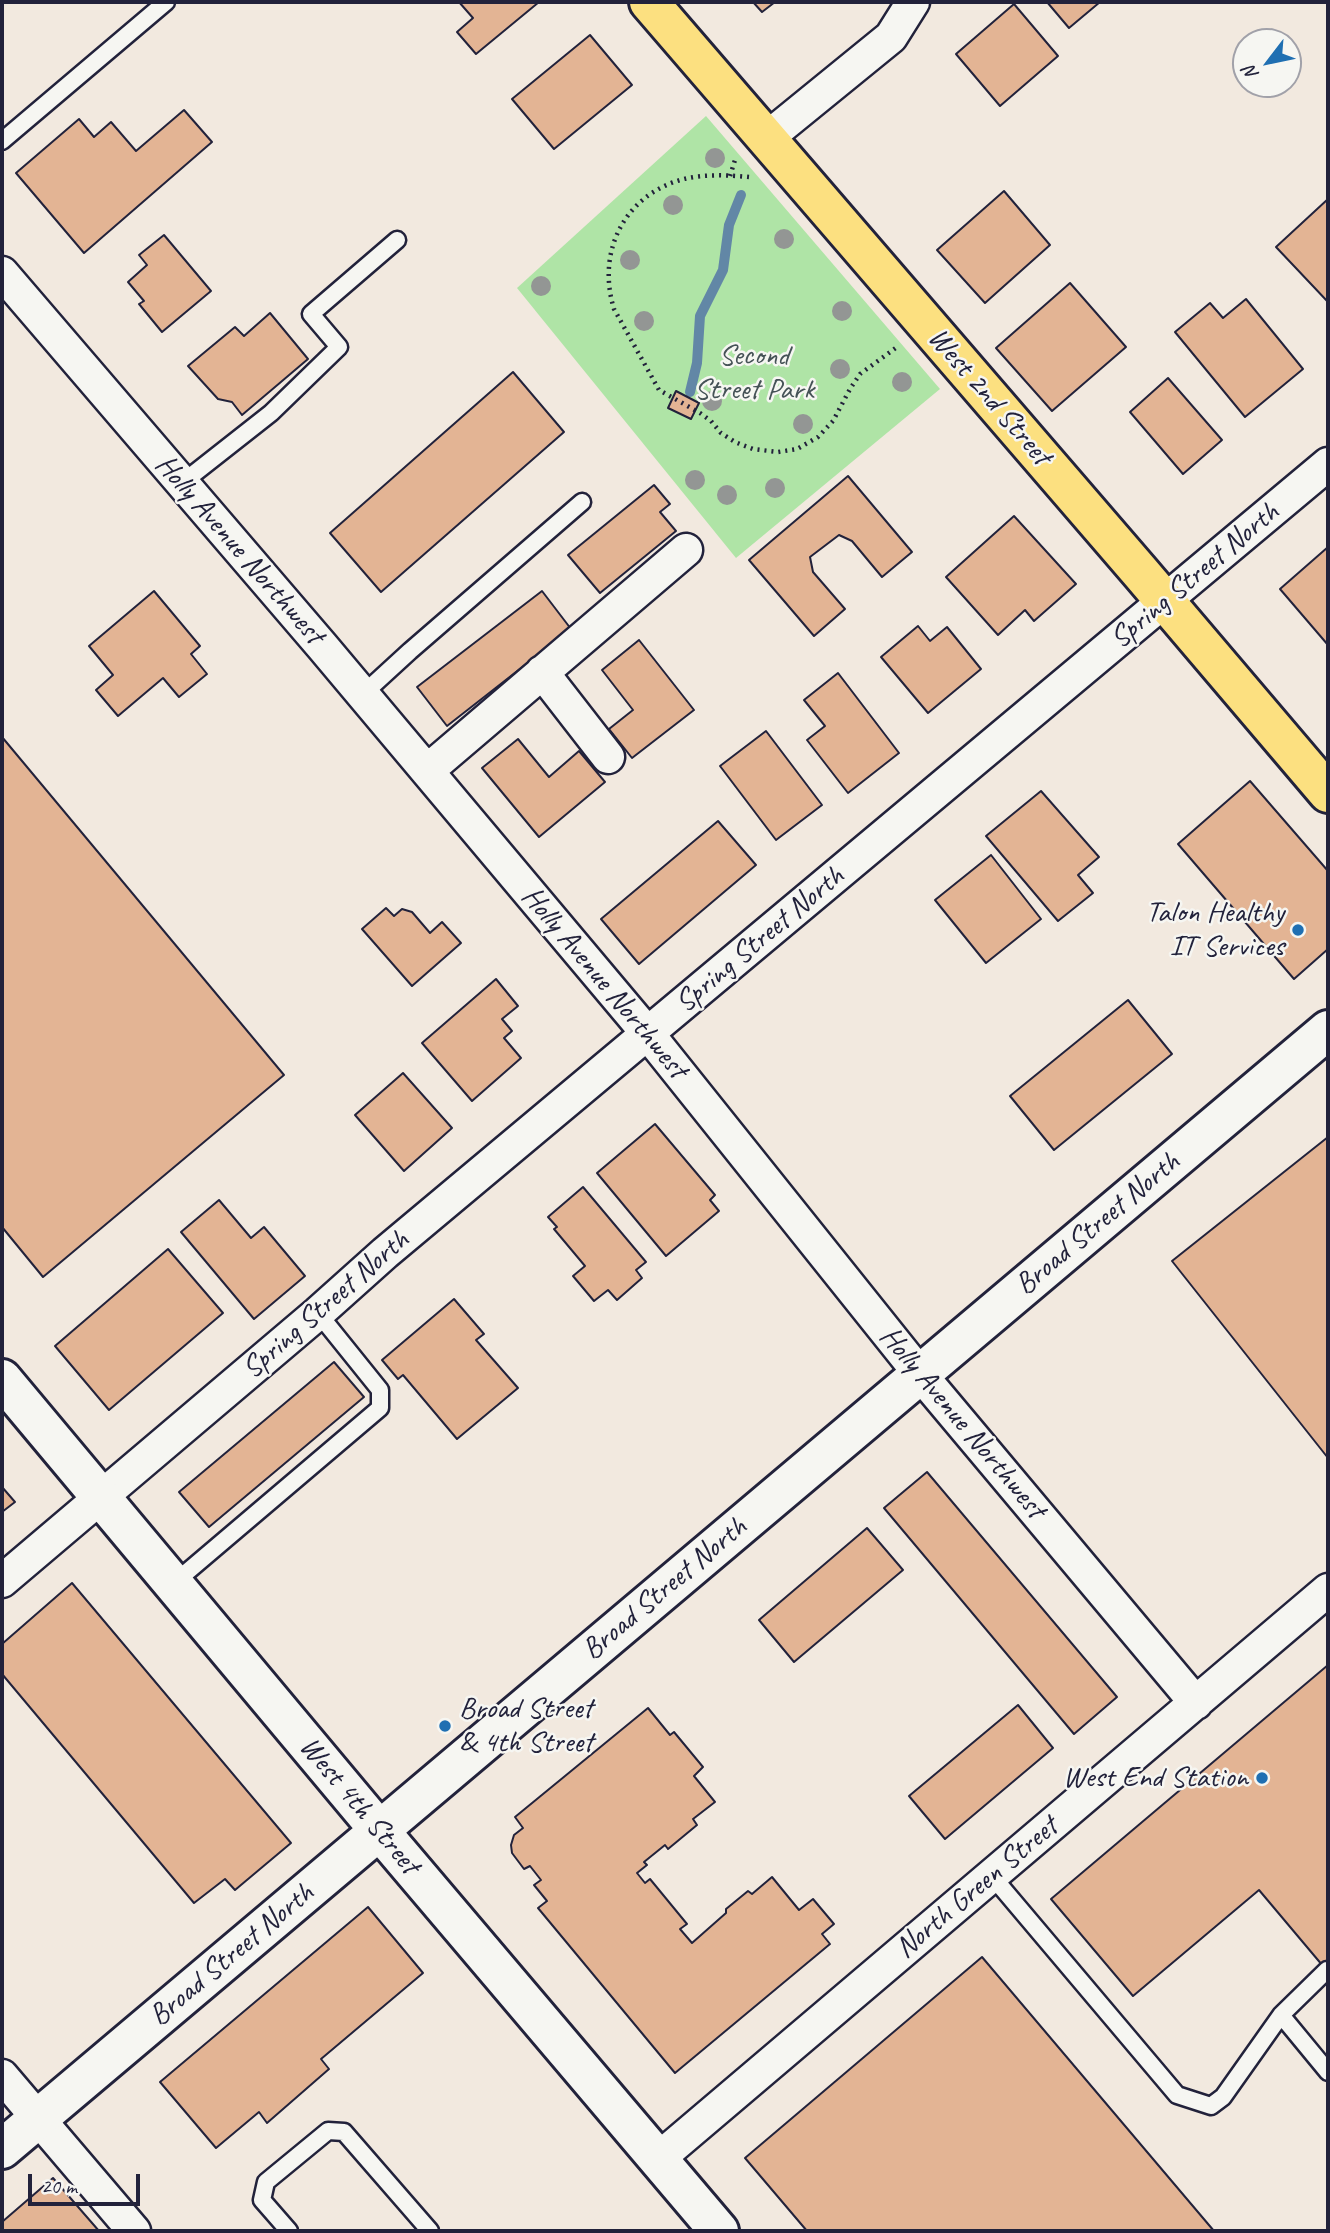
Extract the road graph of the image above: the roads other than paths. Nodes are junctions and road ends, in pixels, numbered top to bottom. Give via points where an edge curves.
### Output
1 (166, 2) edge
2 (649, 2) edge
3 (913, 2) edge
4 (767, 138) junction
5 (2, 141) edge
6 (397, 240) dead end
7 (2, 273) edge
8 (1328, 464) edge
9 (182, 483) junction
10 (582, 502) dead end
11 (686, 550) dead end
12 (1166, 601) junction
13 (542, 673) junction
14 (362, 695) junction
15 (608, 757) dead end
16 (427, 771) junction
17 (1328, 793) edge
18 (1328, 1030) edge
19 (648, 1034) junction
20 (318, 1313) junction
21 (920, 1374) junction
22 (2, 1378) edge
23 (102, 1497) junction
24 (2, 1581) edge
25 (174, 1583) junction
26 (1328, 1590) edge
27 (1196, 1703) junction
28 (379, 1830) junction
29 (992, 1876) junction
30 (1326, 1970) dead end
31 (1282, 2015) junction
32 (1328, 2072) edge
33 (2, 2076) edge
34 (38, 2119) junction
35 (2, 2149) edge
36 (659, 2160) junction
37 (134, 2231) edge
38 (289, 2231) edge
39 (430, 2231) edge
40 (719, 2231) edge

1 - 5 lane
2 - 4 main road, West 2nd Street
3 - 4 street via 891,37
4 - 12 main road, West 2nd Street
6 - 9 lane via 311,314 339,347 271,413
7 - 9 street, Holly Avenue Northwest
8 - 12 street, Spring Street North
9 - 14 street, Holly Avenue Northwest
10 - 14 lane
11 - 13 street
12 - 17 main road, West 2nd Street
12 - 19 street, Spring Street North
13 - 15 street
13 - 16 street
14 - 16 street, Holly Avenue Northwest
16 - 19 street, Holly Avenue Northwest
18 - 21 main road, Broad Street North
19 - 20 street, Spring Street North
19 - 21 street, Holly Avenue Northwest
20 - 23 street, Spring Street North
20 - 25 lane via 380,1390 380,1408
21 - 27 street, Holly Avenue Northwest
21 - 28 main road, Broad Street North
22 - 23 main road, West 4th Street
23 - 24 street, Spring Street North
23 - 25 main road, West 4th Street
25 - 28 main road, West 4th Street
26 - 27 street, North Green Street
27 - 29 street, North Green Street
28 - 34 main road, Broad Street North
28 - 36 main road, West 4th Street
29 - 31 lane via 1177,2095 1211,2106 1223,2097
29 - 36 street, North Green Street
30 - 31 lane
31 - 32 lane
33 - 34 street
34 - 35 main road, Broad Street North
34 - 37 street
36 - 40 main road, West 4th Street
38 - 39 lane via 262,2200 265,2182 328,2131 344,2132

